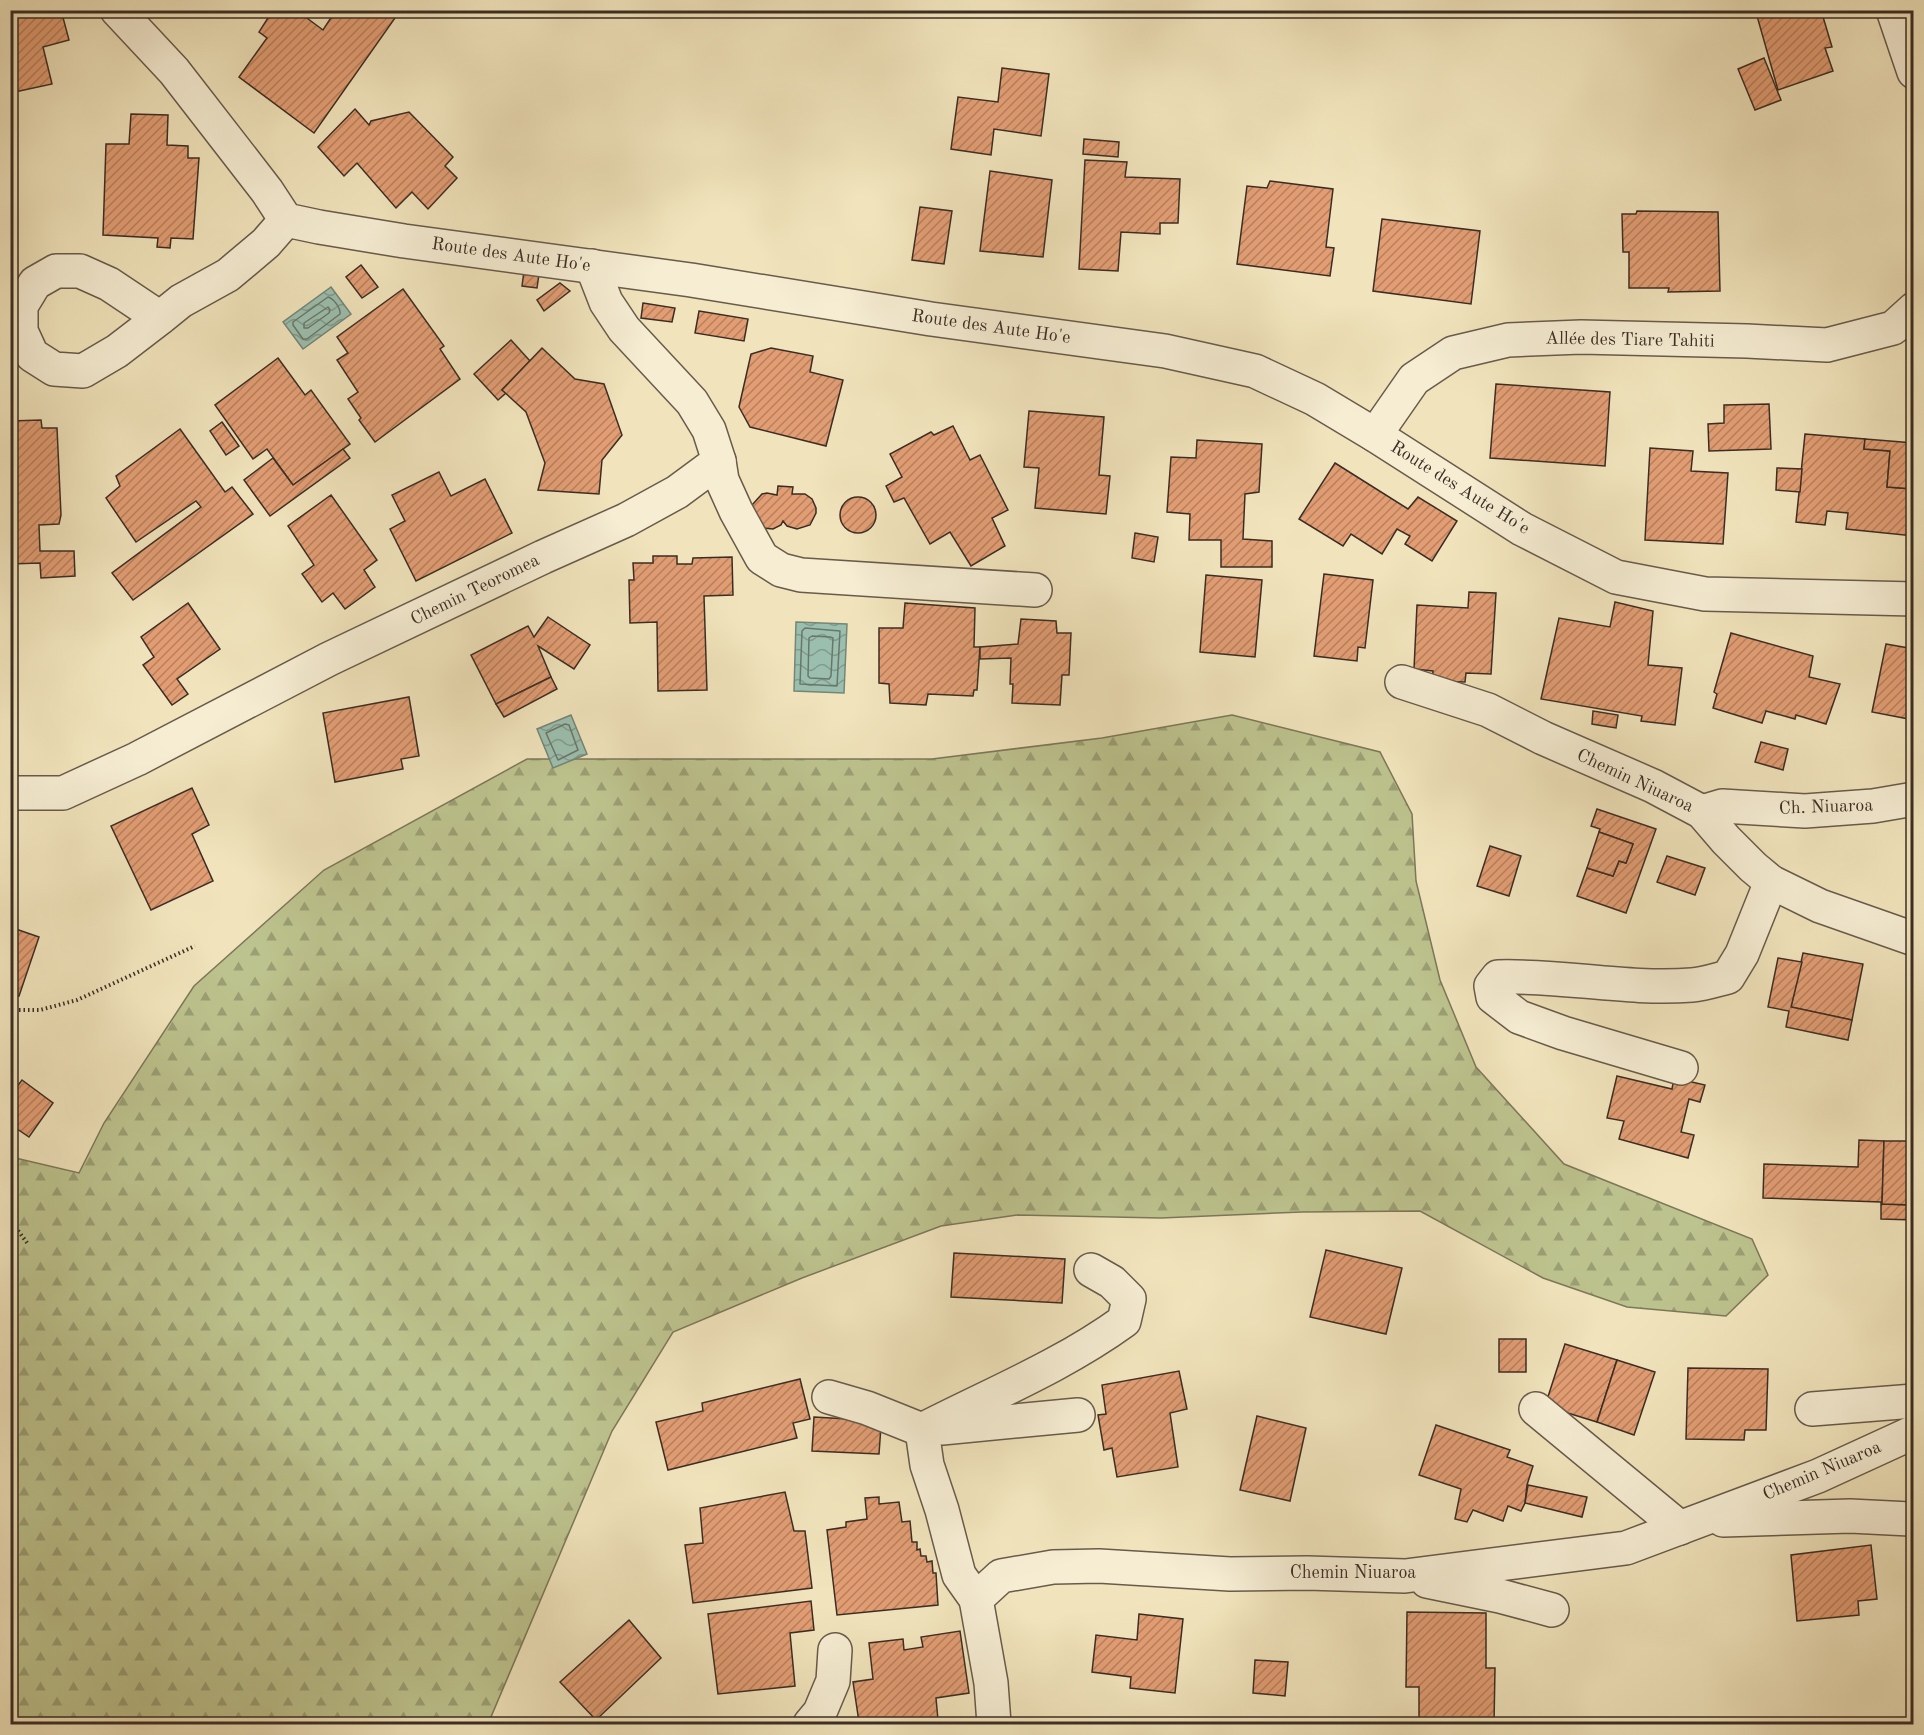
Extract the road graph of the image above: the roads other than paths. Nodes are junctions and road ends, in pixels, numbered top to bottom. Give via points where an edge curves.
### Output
1 (117, 10) edge
2 (1893, 10) edge
3 (1914, 72) edge
4 (286, 220) junction
5 (592, 266) junction
6 (1914, 309) edge
7 (16, 311) edge
8 (160, 318) junction
9 (1375, 435) junction
10 (719, 462) junction
11 (1035, 590) dead end
12 (1914, 599) edge
13 (1402, 682) dead end
14 (10, 793) edge
15 (1914, 799) edge
16 (1702, 812) junction
17 (1771, 882) junction
18 (1914, 939) edge
19 (1681, 1068) dead end
20 (1091, 1270) dead end
21 (829, 1397) dead end
22 (1914, 1401) edge
23 (1536, 1409) dead end
24 (1812, 1409) dead end
25 (1078, 1415) dead end
26 (922, 1430) junction
27 (1914, 1432) edge
28 (1910, 1519) dead end
29 (1688, 1524) junction
30 (1409, 1577) junction
31 (976, 1599) junction
32 (1552, 1610) dead end
33 (836, 1650) dead end
34 (810, 1725) edge
35 (994, 1725) edge

1 - 4 street via 174,71
2 - 3 street
4 - 5 street, Route des Aute Ho'e via 404,241
4 - 8 street via 228,275 181,301
5 - 9 street, Route des Aute Ho'e via 1176,354 1255,371 1315,399
5 - 10 street via 606,302 624,329 692,402 709,430
6 - 9 street, Allée des Tiare Tahiti via 1893,328 1827,345 1581,337 1508,340 1454,353 1414,380
7 - 8 street via 35,283 68,262
7 - 8 street via 32,355 72,378 117,351
9 - 12 street, Route des Aute Ho'e via 1522,529 1616,577 1705,594
10 - 11 street via 722,480 751,539 762,558 781,570 801,575
10 - 14 street, Chemin Teoromea via 677,492 626,520 329,659 136,759 63,793
13 - 16 street, Chemin Niuaroa via 1488,710
15 - 16 street, Ch. Niuaroa via 1805,811 1722,806
16 - 17 street, Chemin Niuaroa
17 - 18 street, Chemin Niuaroa via 1820,906
17 - 19 street via 1742,954 1728,977 1693,985 1509,977 1498,978 1491,986 1493,997 1519,1017
20 - 26 street via 1112,1282 1129,1299 1124,1321 1100,1339 1016,1385
21 - 26 street
22 - 24 street
23 - 29 street
25 - 26 street
26 - 31 street via 927,1465 959,1575
27 - 29 street, Chemin Niuaroa via 1818,1476
28 - 29 street via 1850,1516
29 - 30 street, Chemin Niuaroa via 1626,1548
30 - 31 street, Chemin Niuaroa via 1053,1567 1001,1576
30 - 32 street
31 - 35 street
33 - 34 street via 833,1681

